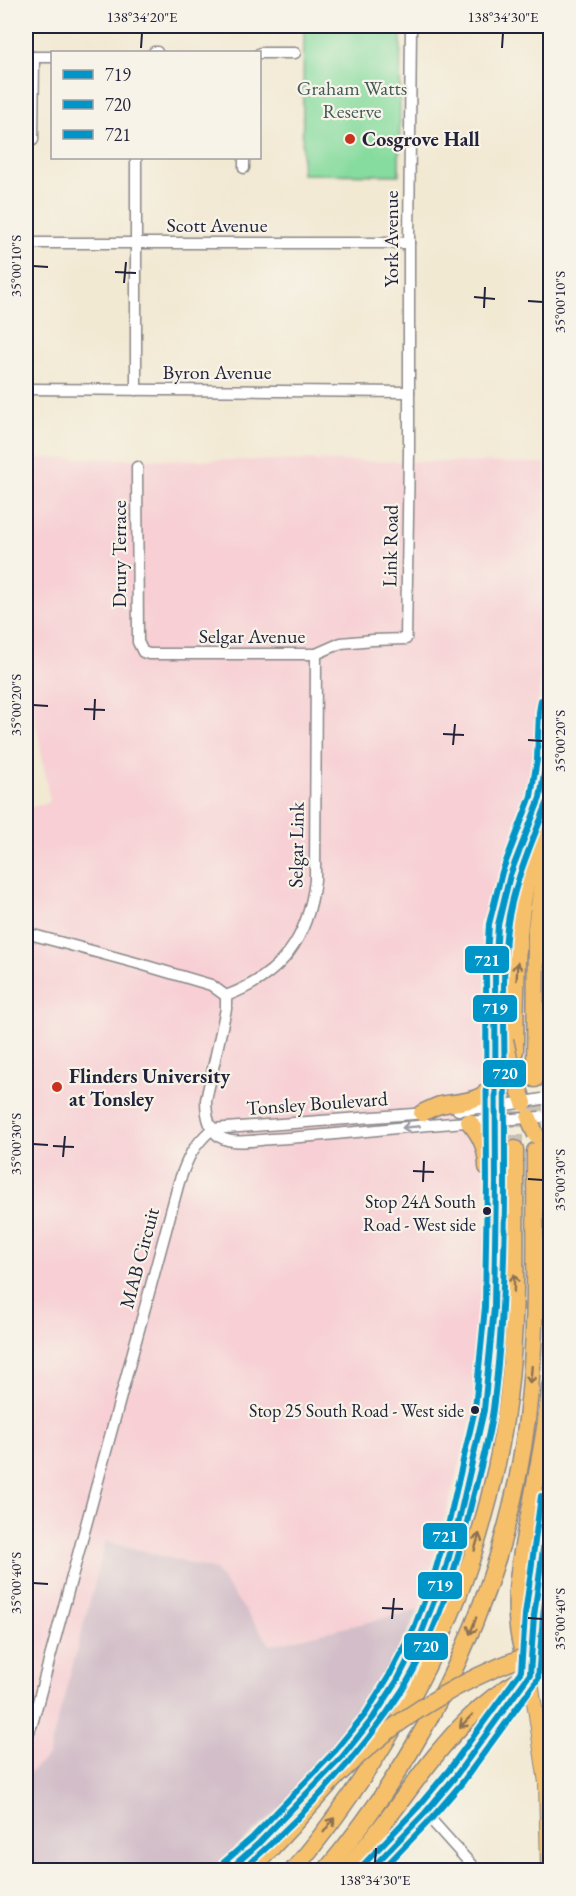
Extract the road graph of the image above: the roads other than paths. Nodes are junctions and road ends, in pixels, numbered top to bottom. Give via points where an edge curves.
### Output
1 (411, 26) edge
2 (261, 53) edge
3 (295, 53) dead end
4 (30, 57) edge
5 (51, 57) edge
6 (29, 118) edge
7 (33, 140) dead end
8 (136, 159) edge
9 (26, 243) edge
10 (136, 243) junction
11 (409, 243) junction
12 (26, 389) edge
13 (136, 390) junction
14 (409, 392) junction
15 (409, 453) joint
16 (137, 467) dead end
17 (406, 639) joint
18 (138, 642) joint
19 (316, 654) junction
20 (550, 702) edge
21 (550, 785) edge
22 (550, 850) edge
23 (26, 933) edge
24 (495, 985) junction
25 (226, 996) junction
26 (510, 1045) junction
27 (495, 1079) junction
28 (535, 1079) tunnel mouth
29 (546, 1098) edge
30 (422, 1113) junction
31 (498, 1113) junction
32 (536, 1114) edge
33 (469, 1122) junction
34 (212, 1130) junction
35 (515, 1149) tunnel mouth
36 (535, 1151) tunnel mouth
37 (496, 1184) junction
38 (550, 1186) edge
39 (550, 1387) edge
40 (484, 1410) junction
41 (550, 1497) edge
42 (550, 1638) edge
43 (550, 1648) edge
44 (550, 1666) edge
45 (530, 1673) junction
46 (406, 1709) junction
47 (26, 1739) edge
48 (425, 1813) junction
49 (229, 1870) edge
50 (250, 1870) edge
51 (293, 1870) edge
52 (326, 1870) edge
53 (346, 1870) edge
54 (370, 1870) edge
55 (476, 1870) edge
56 (548, 1870) edge

1 - 11 street, York Avenue
2 - 3 street
4 - 5 street
4 - 6 street
6 - 7 street
8 - 10 street
9 - 10 street, Scott Avenue
10 - 11 street, Scott Avenue
10 - 13 street
11 - 14 street, York Avenue
12 - 13 street, Byron Avenue
13 - 14 street, Byron Avenue
14 - 15 street, York Avenue
15 - 17 street, Link Road
16 - 18 street, Drury Terrace
17 - 19 street, Selgar Avenue via 341,643
18 - 19 street, Selgar Avenue via 143,652 149,654
19 - 25 street, Selgar Link via 315,880 308,919 282,961 258,980
20 - 24 highway via 543,786 503,898
26 -> 21 highway via 524,894
22 - 28 highway via 536,928
23 - 25 street via 211,985
24 - 26 highway
24 - 27 highway
25 - 34 street via 206,1100
26 - 32 highway, bridge
27 - 30 highway via 492,1088 482,1096
27 - 31 highway
29 - 32 street, Tonsley Boulevard, bridge
30 - 31 street, Tonsley Boulevard
30 - 34 street, Tonsley Boulevard
31 - 32 street, Tonsley Boulevard, bridge
31 - 33 street, Tonsley Boulevard
31 - 37 highway
32 - 38 highway, bridge
33 -> 34 street, Tonsley Boulevard via 237,1141 221,1138
33 - 37 highway via 483,1142 489,1172
34 - 47 street, MAB Circuit via 189,1155 179,1182
46 -> 35 highway via 460,1593 493,1480 508,1398 513,1342
36 -> 52 highway via 532,1366 526,1428 492,1574 470,1633 428,1723 375,1807
37 - 40 highway via 494,1308
39 - 45 highway via 517,1587 520,1640
40 - 46 highway via 484,1429 455,1563
40 - 49 highway via 456,1532 432,1609 397,1681 342,1757
41 - 45 highway
42 - 45 main road via 539,1651
43 - 50 highway, bridge via 468,1681 408,1717 341,1772
44 - 45 highway
45 - 48 highway
45 -> 53 highway via 494,1696 458,1729
45 - 56 main road via 546,1783
51 -> 46 highway via 348,1800
48 - 54 highway
48 - 55 street

